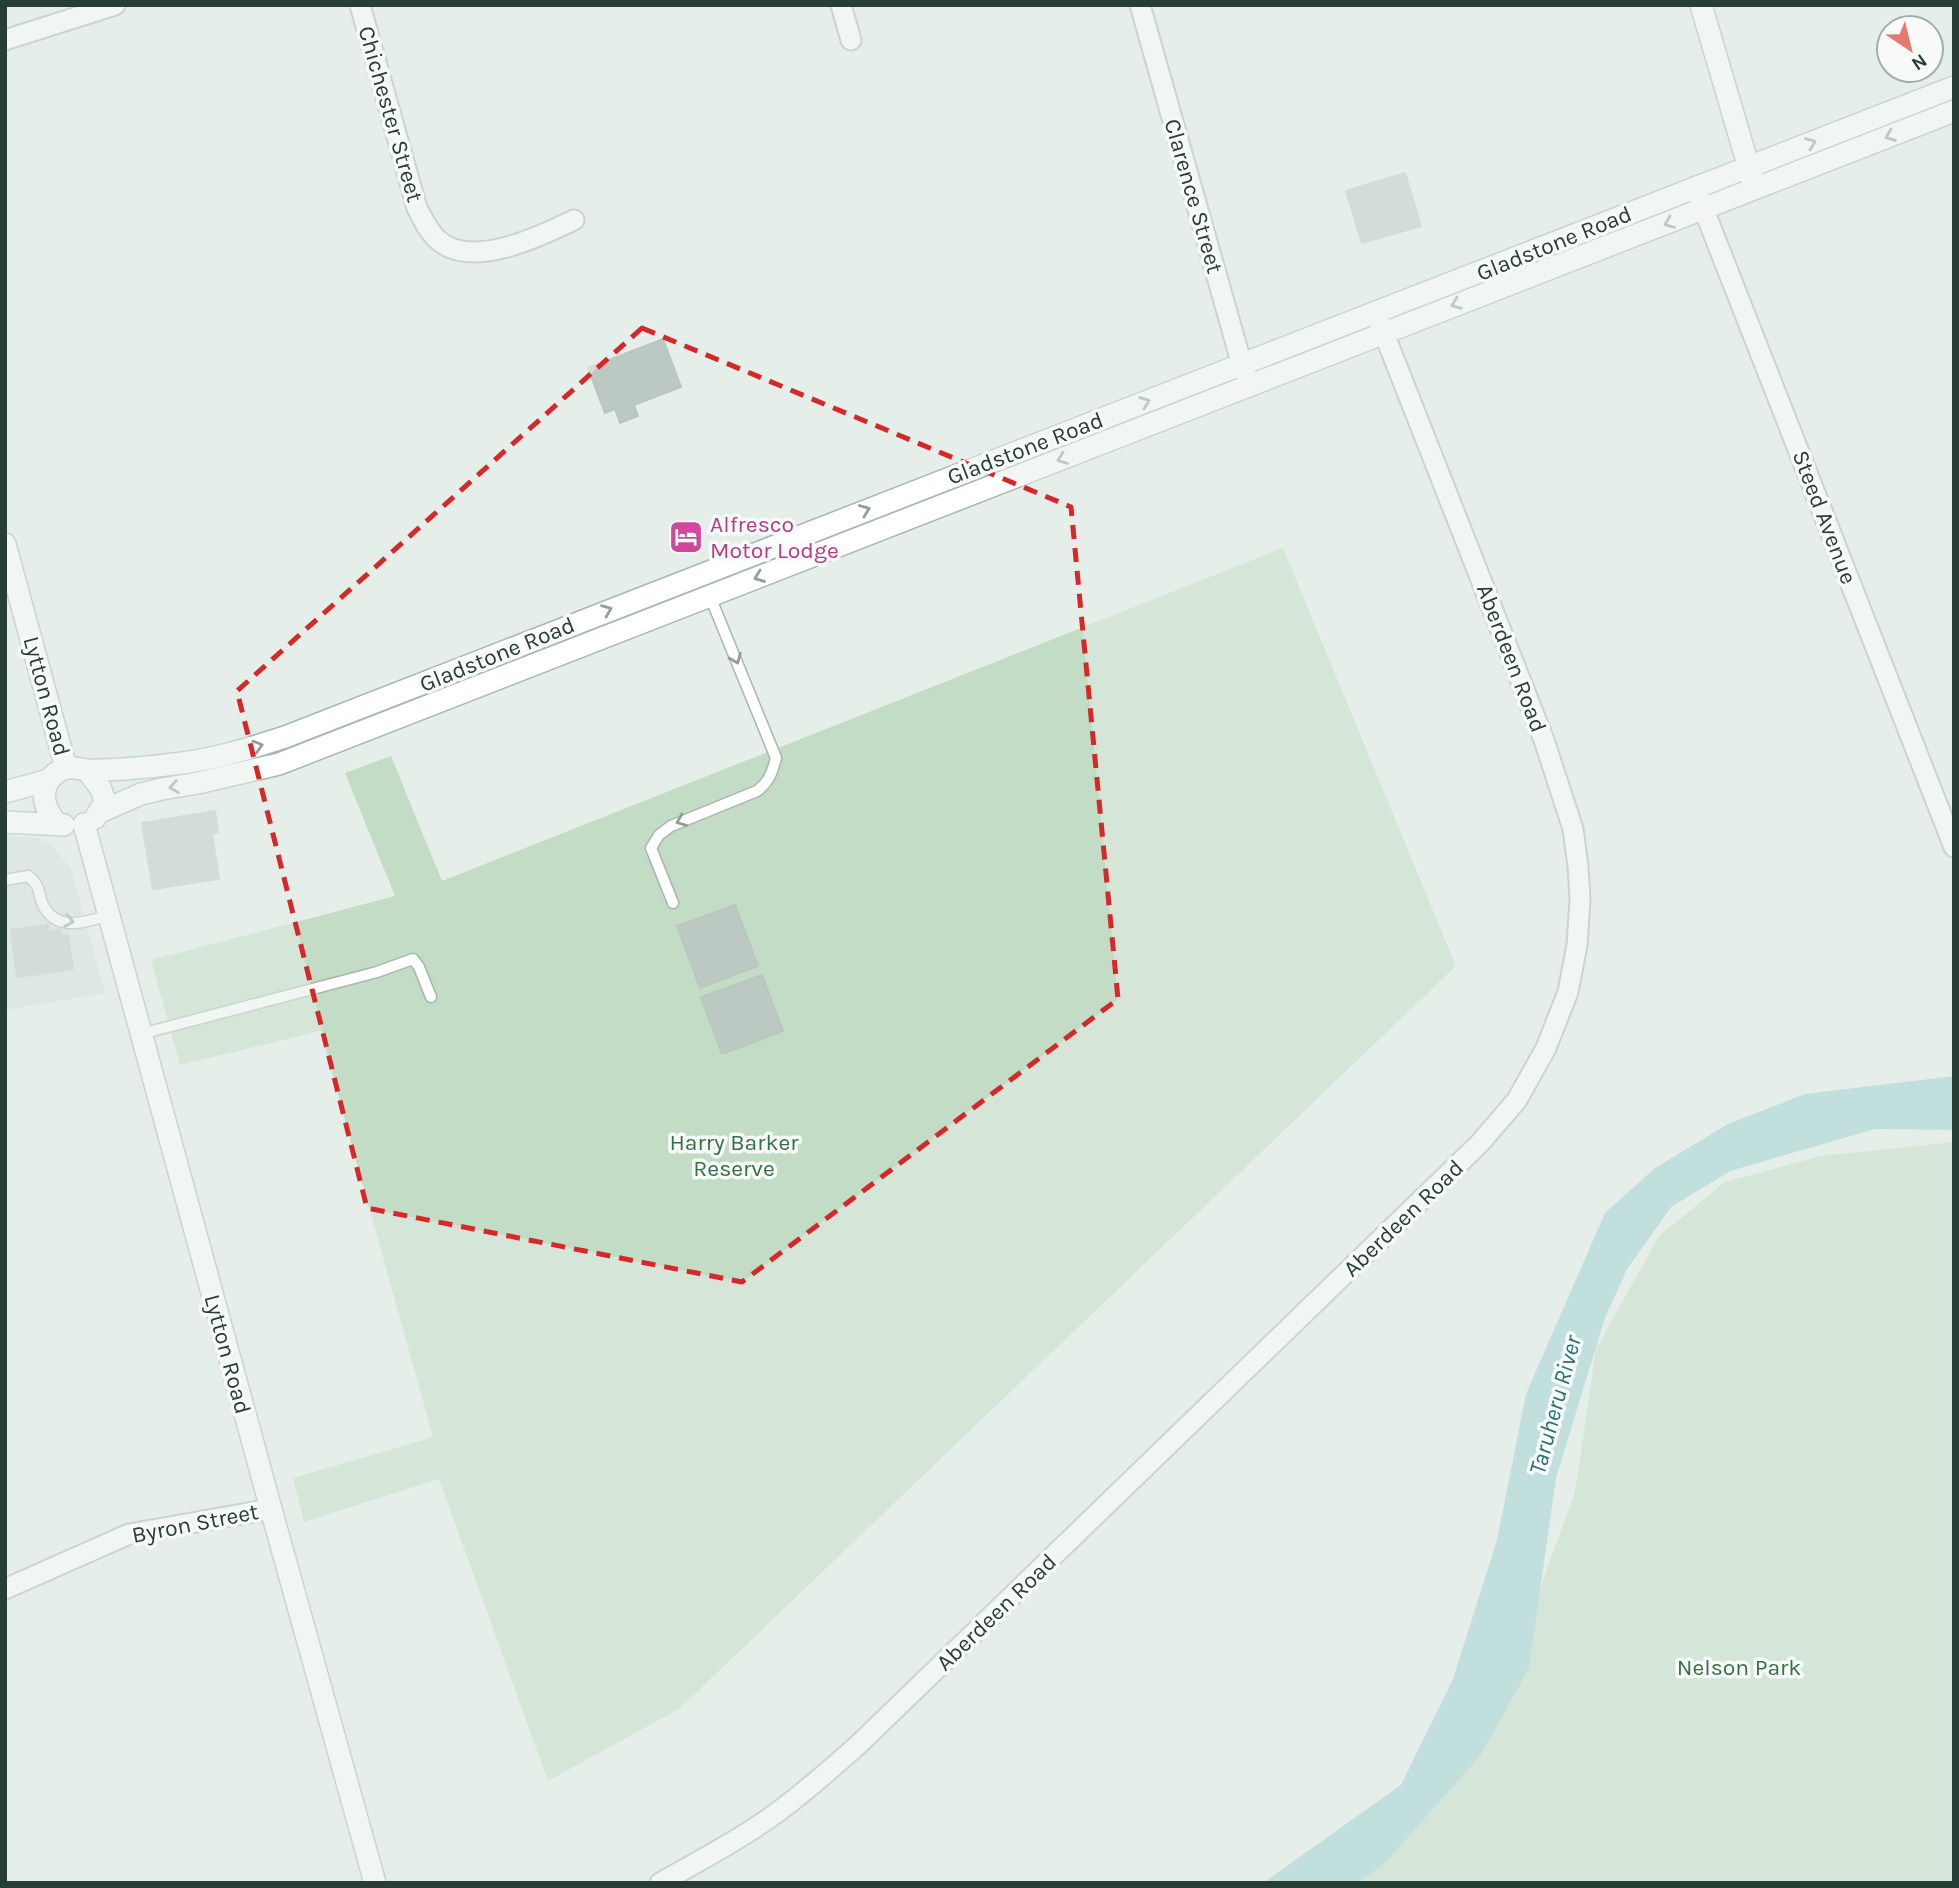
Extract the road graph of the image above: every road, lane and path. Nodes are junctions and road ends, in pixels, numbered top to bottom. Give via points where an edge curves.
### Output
1 (114, 5) edge
2 (360, 5) edge
3 (841, 5) edge
4 (1140, 5) edge
5 (1701, 5) edge
6 (5, 40) edge
7 (851, 40) dead end
8 (1954, 87) edge
9 (1954, 111) edge
10 (1747, 168) junction
11 (1695, 187) junction
12 (1755, 188) junction
13 (1704, 209) junction
14 (574, 220) dead end
15 (1380, 323) junction
16 (1242, 365) junction
17 (1250, 386) junction
18 (5, 544) edge
19 (701, 573) junction
20 (710, 596) junction
21 (67, 772) junction
22 (5, 792) edge
23 (92, 818) junction
24 (5, 822) edge
25 (57, 824) junction
26 (1954, 847) edge
27 (5, 880) edge
28 (673, 903) dead end
29 (109, 915) junction
30 (431, 997) dead end
31 (141, 1034) junction
32 (271, 1509) junction
33 (5, 1589) edge
34 (376, 1883) edge
35 (660, 1883) edge

1 - 6 street
2 - 14 street, Chichester Street via 417,208 439,242 458,252 479,253 537,237
3 - 7 street
4 - 16 street, Clarence Street
5 - 10 main road
10 -> 8 main road, Gladstone Road
9 -> 12 main road, Gladstone Road
10 - 11 main road, Gladstone Road
10 - 12 main road
11 - 13 street, Steed Avenue
11 - 15 main road, Gladstone Road
12 - 13 main road, Gladstone Road
13 -> 15 main road, Gladstone Road
13 - 26 street, Steed Avenue
15 - 16 main road, Gladstone Road
15 - 17 main road, Gladstone Road
15 - 35 street, Aberdeen Road via 1544,740 1573,829 1580,899 1577,945 1568,992 1546,1048 1517,1100 1480,1143 866,1737 774,1815
16 - 17 street, Clarence Street
19 -> 16 main road, Gladstone Road
17 -> 20 main road, Gladstone Road
18 - 21 main road, Lytton Road
19 - 20 lane
21 -> 19 main road, Gladstone Road via 223,756 285,737
20 -> 23 main road, Gladstone Road via 279,764 133,797
20 -> 28 lane via 776,758 772,774 757,791 671,825 659,835 651,848
21 - 22 main road, Gladstone Road
21 - 23 main road via 102,789 104,802
21 - 25 main road via 44,791 43,804
23 - 25 main road via 69,827
23 - 29 main road, Lytton Road
24 - 25 main road
27 -> 29 lane via 28,876 37,883 44,906 55,918 75,925
29 - 31 main road, Lytton Road
30 - 31 lane via 412,959
31 - 32 main road, Lytton Road
32 - 33 street, Byron Street via 129,1534
32 - 34 main road, Lytton Road

